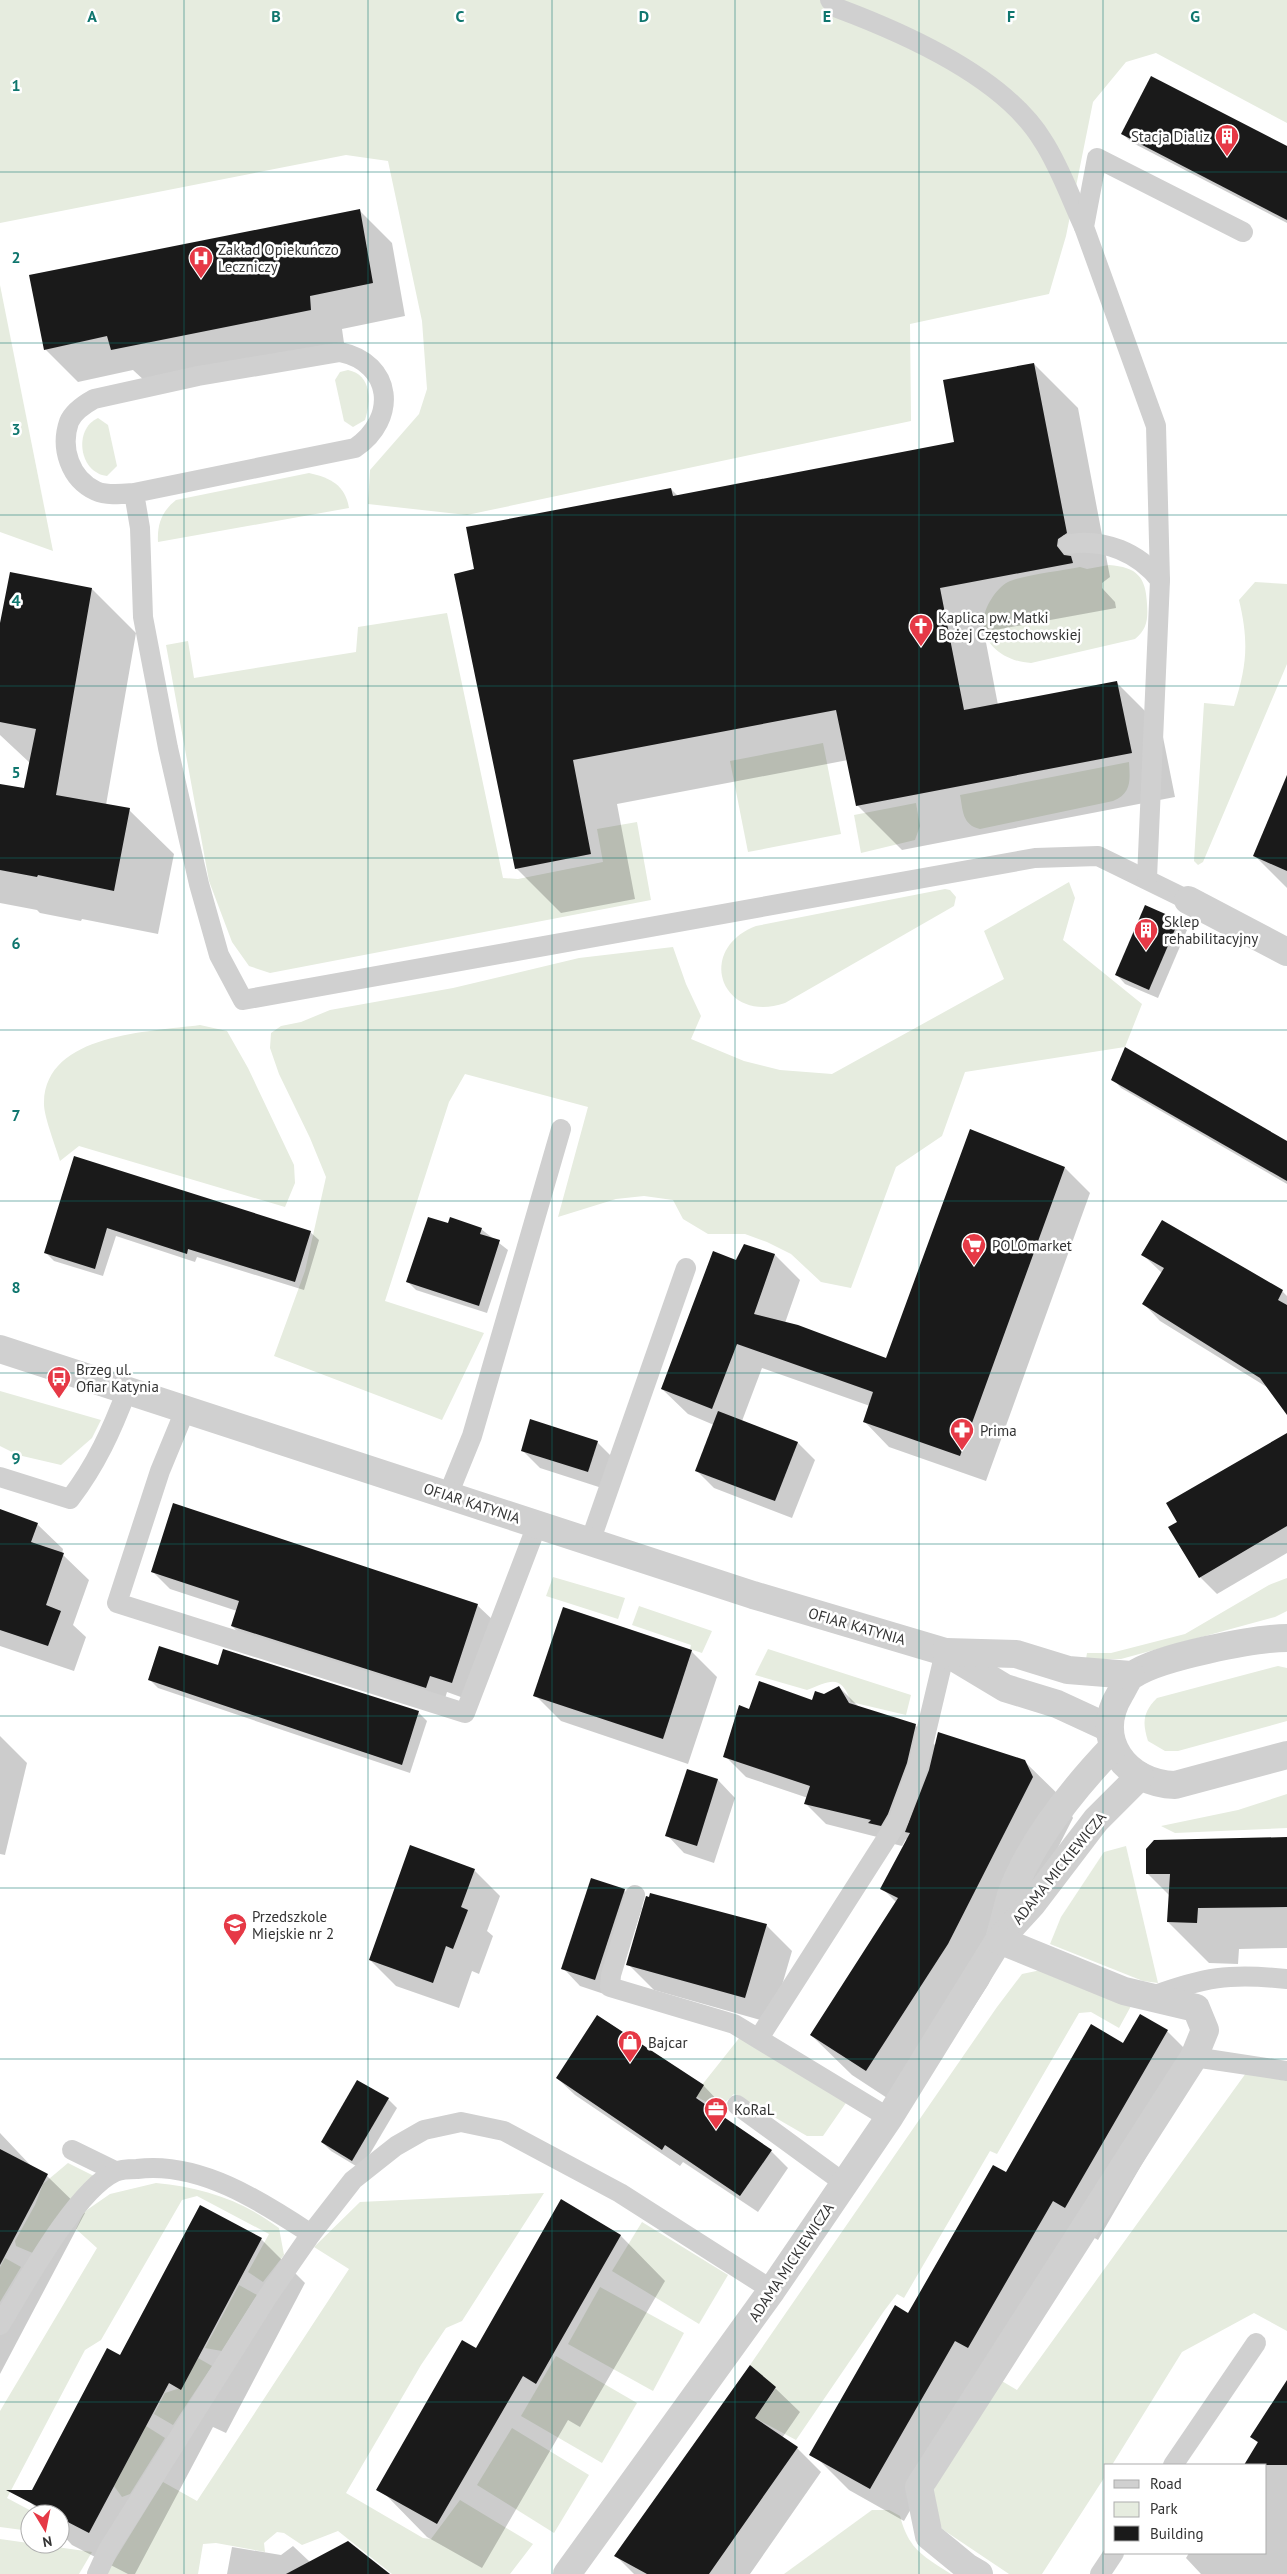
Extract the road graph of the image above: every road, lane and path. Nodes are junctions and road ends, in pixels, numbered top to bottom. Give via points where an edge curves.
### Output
1 (830, 0) edge
2 (1084, 227) junction
3 (1243, 232) dead end
4 (134, 493) junction
5 (1069, 544) dead end
6 (1160, 580) junction
7 (1147, 878) junction
8 (1188, 900) joint
9 (1287, 952) edge
10 (561, 1130) dead end
11 (686, 1268) dead end
12 (0, 1349) edge
13 (127, 1390) junction
14 (186, 1408) junction
15 (0, 1477) edge
16 (448, 1495) junction
17 (537, 1525) junction
18 (590, 1542) junction
19 (1287, 1638) edge
20 (945, 1652) junction
21 (1132, 1675) junction
22 (1111, 1737) junction
23 (1287, 1755) edge
24 (1140, 1776) junction
25 (635, 1895) dead end
26 (999, 1940) junction
27 (1287, 1979) edge
28 (1150, 1998) junction
29 (759, 2038) junction
30 (1194, 2057) junction
31 (1287, 2071) edge
32 (737, 2106) dead end
33 (889, 2118) junction
34 (72, 2150) dead end
35 (116, 2171) junction
36 (844, 2183) junction
37 (311, 2234) junction
38 (772, 2290) junction
39 (0, 2325) edge
40 (1256, 2343) dead end
41 (1174, 2464) edge
42 (1113, 2554) edge
43 (97, 2574) edge
44 (567, 2574) edge
45 (979, 2574) edge
46 (1100, 2574) edge

1 - 2 lane via 837,8 916,41 988,84 1022,113 1043,140
2 - 3 lane via 1097,158
2 - 6 lane via 1156,426
4 - 4 lane via 96,491 72,470 66,454 70,421 81,407 94,399 224,371 340,352 357,355 368,363 384,388 384,410 379,422 369,439 355,448
4 - 7 lane via 140,528 143,617 168,748 199,884 220,955 242,1000 1035,858 1098,856
5 - 6 lane via 1096,544 1124,550 1150,567
6 - 7 lane
7 - 8 lane
8 - 9 street
10 - 16 lane via 472,1436
11 - 18 lane
12 - 13 street, OFIAR KATYNIA
13 - 14 street, OFIAR KATYNIA
13 - 15 lane via 112,1432 90,1473 70,1499
14 - 16 street, OFIAR KATYNIA
14 - 17 lane via 160,1471 117,1603 465,1713
16 - 17 street, OFIAR KATYNIA
17 - 18 street, OFIAR KATYNIA
18 - 20 street, OFIAR KATYNIA
19 - 21 street via 1267,1638 1162,1662
20 - 21 street, OFIAR KATYNIA via 1016,1654 1068,1670
20 - 22 street, OFIAR KATYNIA via 1005,1688 1057,1704
20 - 29 lane via 918,1766 899,1819
21 - 22 street via 1117,1699
22 - 24 street via 1125,1764
22 - 26 street, ADAMA MICKIEWICZA via 1040,1839 1012,1894
23 - 24 street via 1175,1785 1158,1784
24 - 26 street, ADAMA MICKIEWICZA via 1096,1820 1032,1904
25 - 29 lane via 610,1987 734,2024
26 - 28 street via 1124,1991
26 - 33 street, ADAMA MICKIEWICZA
27 - 28 lane via 1242,1975 1203,1979
28 - 30 street via 1196,2008 1204,2030
29 - 33 lane
30 - 31 lane
30 - 45 street via 919,2487 929,2536
32 - 36 lane
33 - 36 street, ADAMA MICKIEWICZA
34 - 35 lane
35 - 37 lane via 152,2167 211,2178 273,2209
35 - 39 lane via 92,2189 55,2236
36 - 38 street, ADAMA MICKIEWICZA
37 - 38 lane via 353,2180 396,2146 424,2130 461,2122 504,2131 620,2193
37 - 43 lane via 268,2296 108,2550
38 - 44 street, ADAMA MICKIEWICZA
40 - 41 lane
42 - 46 lane

